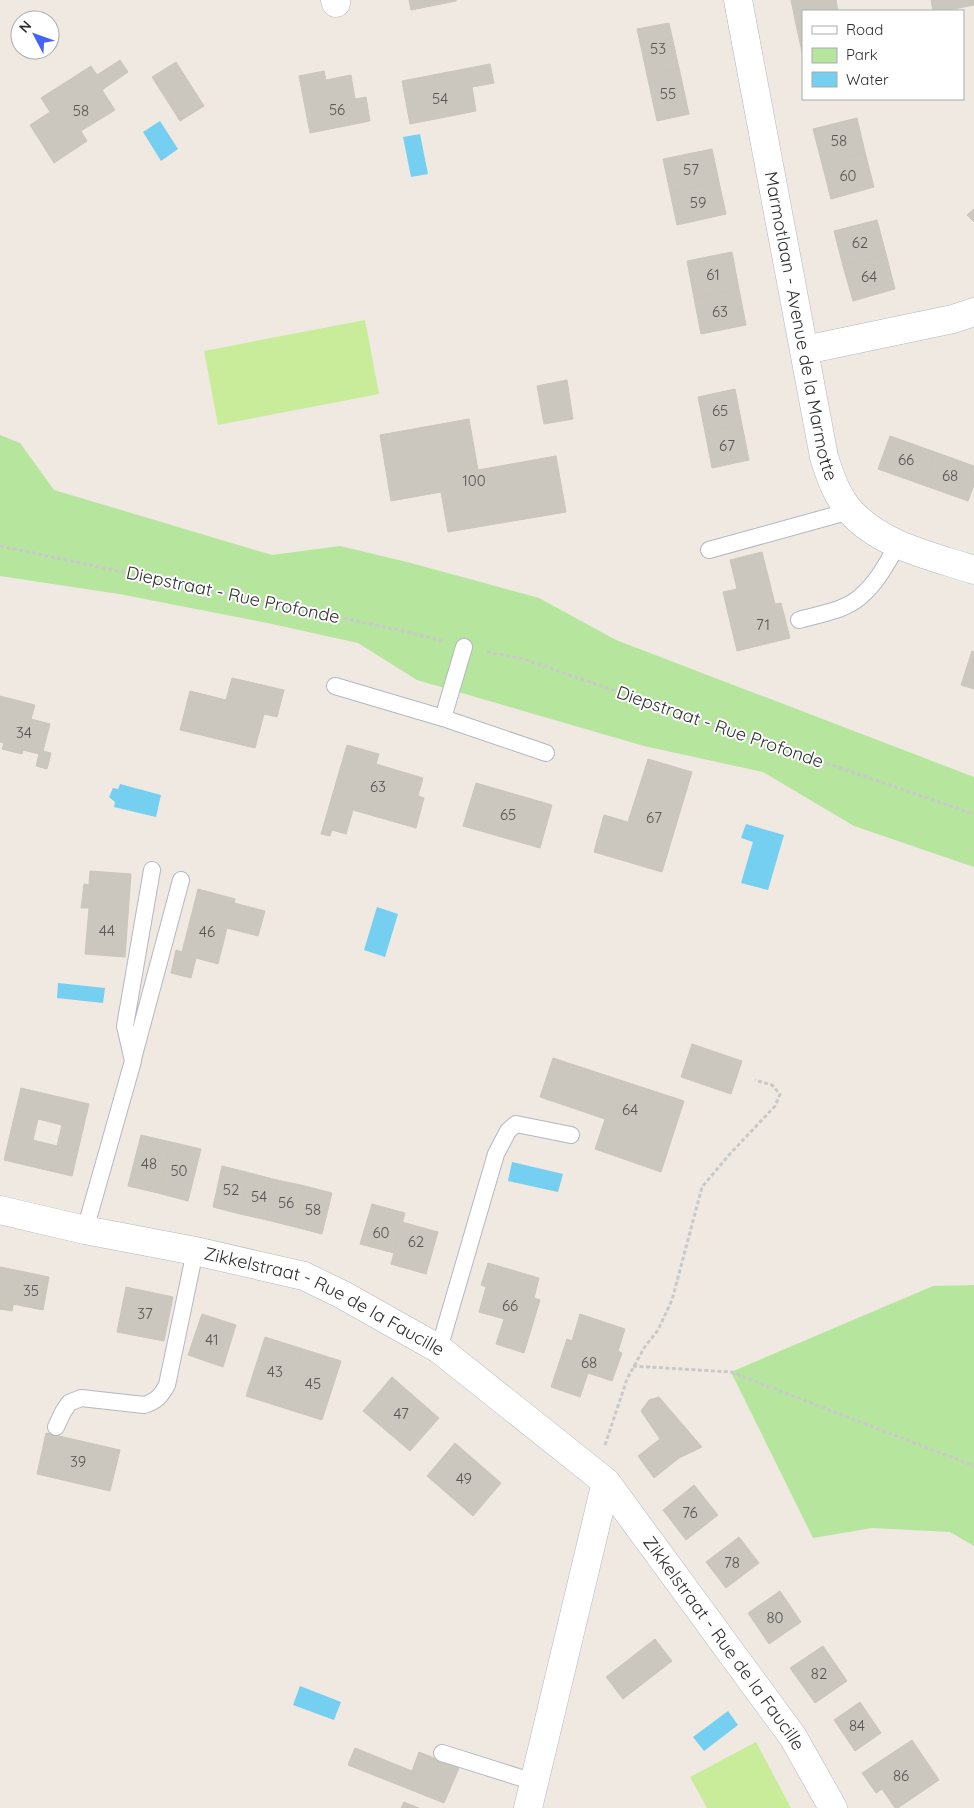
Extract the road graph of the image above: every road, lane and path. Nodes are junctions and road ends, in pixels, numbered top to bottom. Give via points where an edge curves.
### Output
1 (738, 0) edge
2 (974, 312) edge
3 (805, 350) junction
4 (850, 511) junction
5 (898, 544) junction
6 (0, 546) edge
7 (709, 550) dead end
8 (974, 570) edge
9 (799, 620) dead end
10 (464, 647) junction
11 (335, 686) dead end
12 (443, 718) junction
13 (546, 753) dead end
14 (974, 814) edge
15 (152, 870) dead end
16 (181, 880) dead end
17 (133, 1061) junction
18 (755, 1080) dead end
19 (571, 1135) dead end
20 (0, 1210) edge
21 (85, 1230) junction
22 (195, 1251) junction
23 (439, 1349) junction
24 (633, 1366) junction
25 (56, 1427) dead end
26 (974, 1466) edge
27 (601, 1478) junction
28 (442, 1753) dead end
29 (531, 1795) edge
30 (833, 1808) edge

1 - 3 street, Marmotlaan - Avenue de la Marmotte
2 - 3 street via 953,320
3 - 4 street, Marmotlaan - Avenue de la Marmotte via 824,457 832,481
4 - 5 street, Marmotlaan - Avenue de la Marmotte via 880,536
4 - 7 lane
5 - 8 street, Marmotlaan - Avenue de la Marmotte
5 - 9 lane via 880,576 859,598 839,608
6 - 10 path, Diepstraat - Rue Profonde via 399,630
10 - 12 lane
10 - 14 path, Diepstraat - Rue Profonde via 520,658
11 - 12 lane
12 - 13 lane
15 - 17 lane via 125,1026
16 - 17 lane
17 - 21 lane
18 - 24 path via 772,1085 780,1094 775,1106 702,1187 672,1300 658,1330
19 - 23 lane via 516,1124 508,1131 496,1154
20 - 21 street, Zikkelstraat - Rue de la Faucille
21 - 22 street, Zikkelstraat - Rue de la Faucille
22 - 23 street, Zikkelstraat - Rue de la Faucille via 304,1276
22 - 25 lane via 167,1385 160,1397 144,1405 81,1398 70,1403
23 - 27 street, Zikkelstraat - Rue de la Faucille
24 - 26 path via 732,1372
24 - 27 path
27 - 29 street
27 - 30 street, Zikkelstraat - Rue de la Faucille via 793,1737
28 - 29 lane

